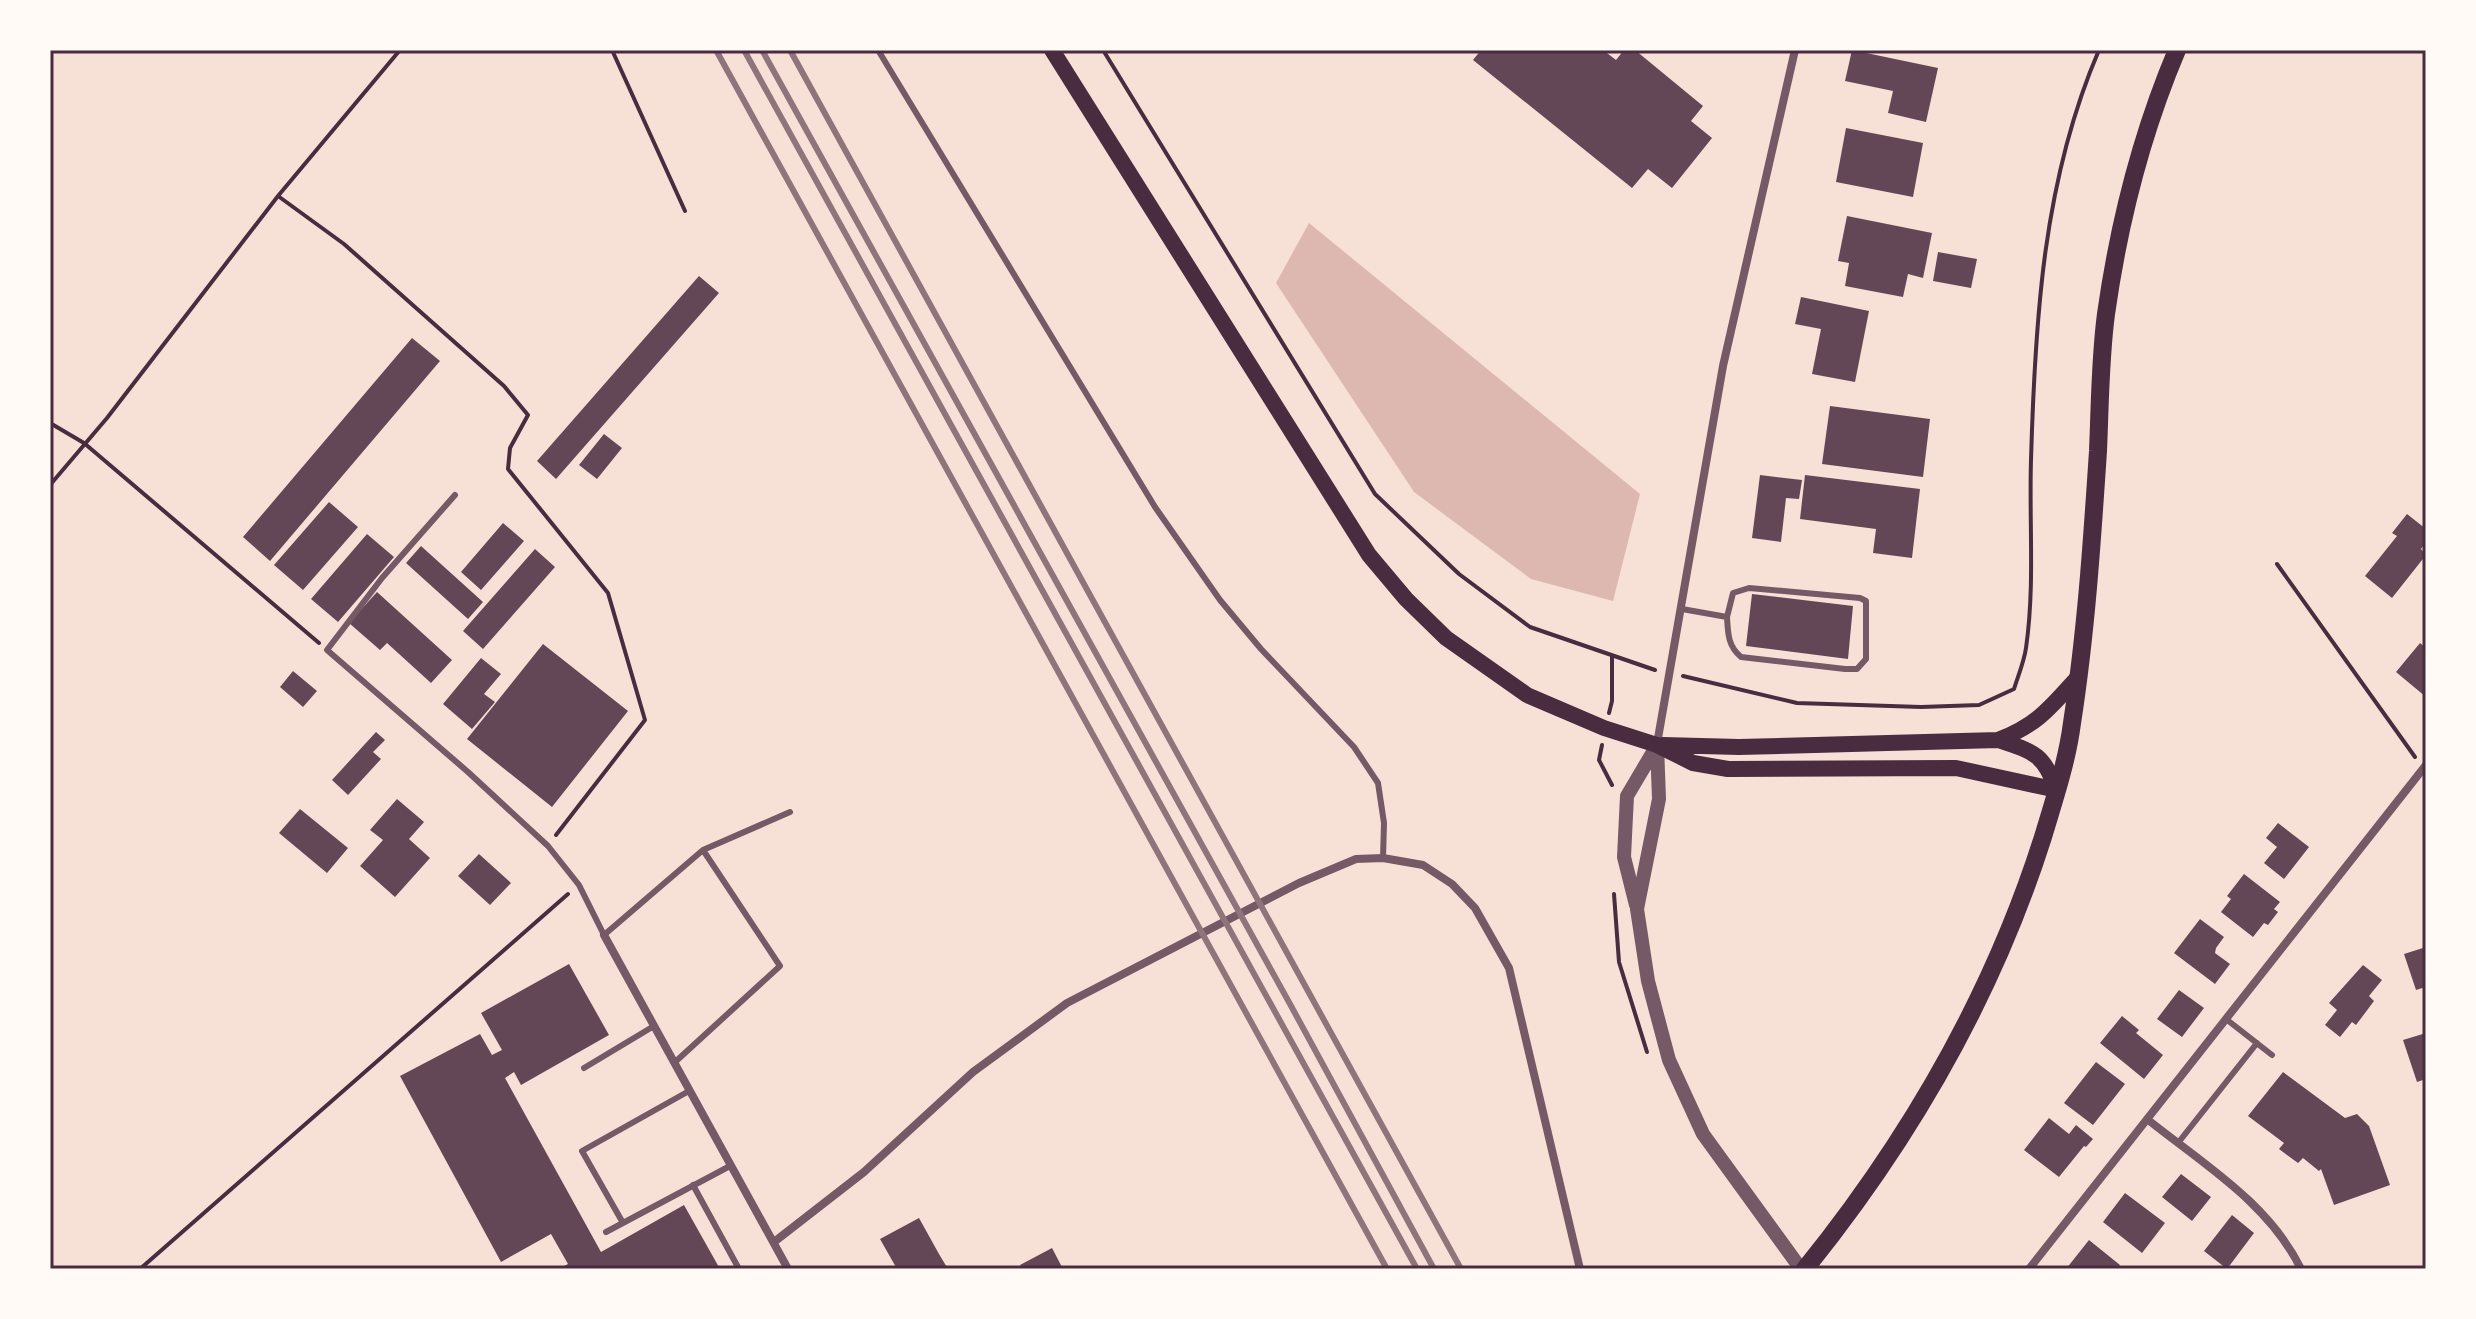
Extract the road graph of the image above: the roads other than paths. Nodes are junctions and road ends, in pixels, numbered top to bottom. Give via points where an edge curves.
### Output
1 (878, 50) edge
2 (1052, 50) edge
3 (1795, 50) edge
4 (2177, 50) edge
5 (455, 495) dead end
6 (1682, 609) junction
7 (1727, 617) junction
8 (2077, 678) junction
9 (1998, 740) junction
10 (1657, 745) junction
11 (2425, 769) edge
12 (2057, 790) junction
13 (790, 812) dead end
14 (703, 850) junction
15 (1383, 858) junction
16 (1637, 909) junction
17 (604, 935) junction
18 (2226, 1019) junction
19 (654, 1026) junction
20 (2257, 1043) junction
21 (2272, 1055) dead end
22 (674, 1063) junction
23 (584, 1068) dead end
24 (689, 1091) junction
25 (2147, 1119) junction
26 (2178, 1143) junction
27 (730, 1166) junction
28 (693, 1185) junction
29 (623, 1223) junction
30 (606, 1232) dead end
31 (774, 1242) junction
32 (739, 1269) edge
33 (788, 1269) edge
34 (1580, 1269) edge
35 (1803, 1269) edge
36 (2029, 1269) edge
37 (2301, 1269) edge

1 - 15 lane via 1155,507 1220,600 1354,747 1378,783
2 - 10 main road via 1369,555 1406,599 1446,638 1527,695
3 - 6 street via 1723,366
4 - 8 main road via 2135,166 2105,317 2090,572
5 - 17 lane via 327,650 548,846 579,885
6 - 7 lane
6 - 10 street
7 - 7 lane via 1729,639 1741,657 1845,669 1857,669 1866,659 1866,601 1860,598 1749,588 1733,593
8 - 9 main road via 2046,714
8 - 12 main road
9 - 10 main road
9 - 12 main road via 2030,750 2048,766
10 - 12 main road via 1693,763 1728,769 1956,768
10 - 16 street via 1659,799
10 - 16 street via 1627,796 1624,857
11 - 18 street
12 - 35 main road via 2026,892 1956,1045 1886,1159
13 - 14 lane
14 - 17 lane
14 - 22 lane via 780,966
15 - 31 street via 1356,859 1299,883 1067,1003 973,1072 864,1172
15 - 34 street via 1423,865 1452,884 1475,908 1509,968
16 - 35 street via 1648,981 1669,1060 1703,1134
17 - 19 street
18 - 20 lane
18 - 25 street
19 - 22 street
19 - 23 lane
20 - 21 lane
20 - 26 lane
22 - 24 street
24 - 27 street
24 - 29 lane via 582,1151
25 - 26 street
25 - 36 street
26 - 37 street via 2259,1209
27 - 28 lane
27 - 31 street
28 - 29 lane
28 - 32 lane
29 - 30 lane
31 - 33 street

